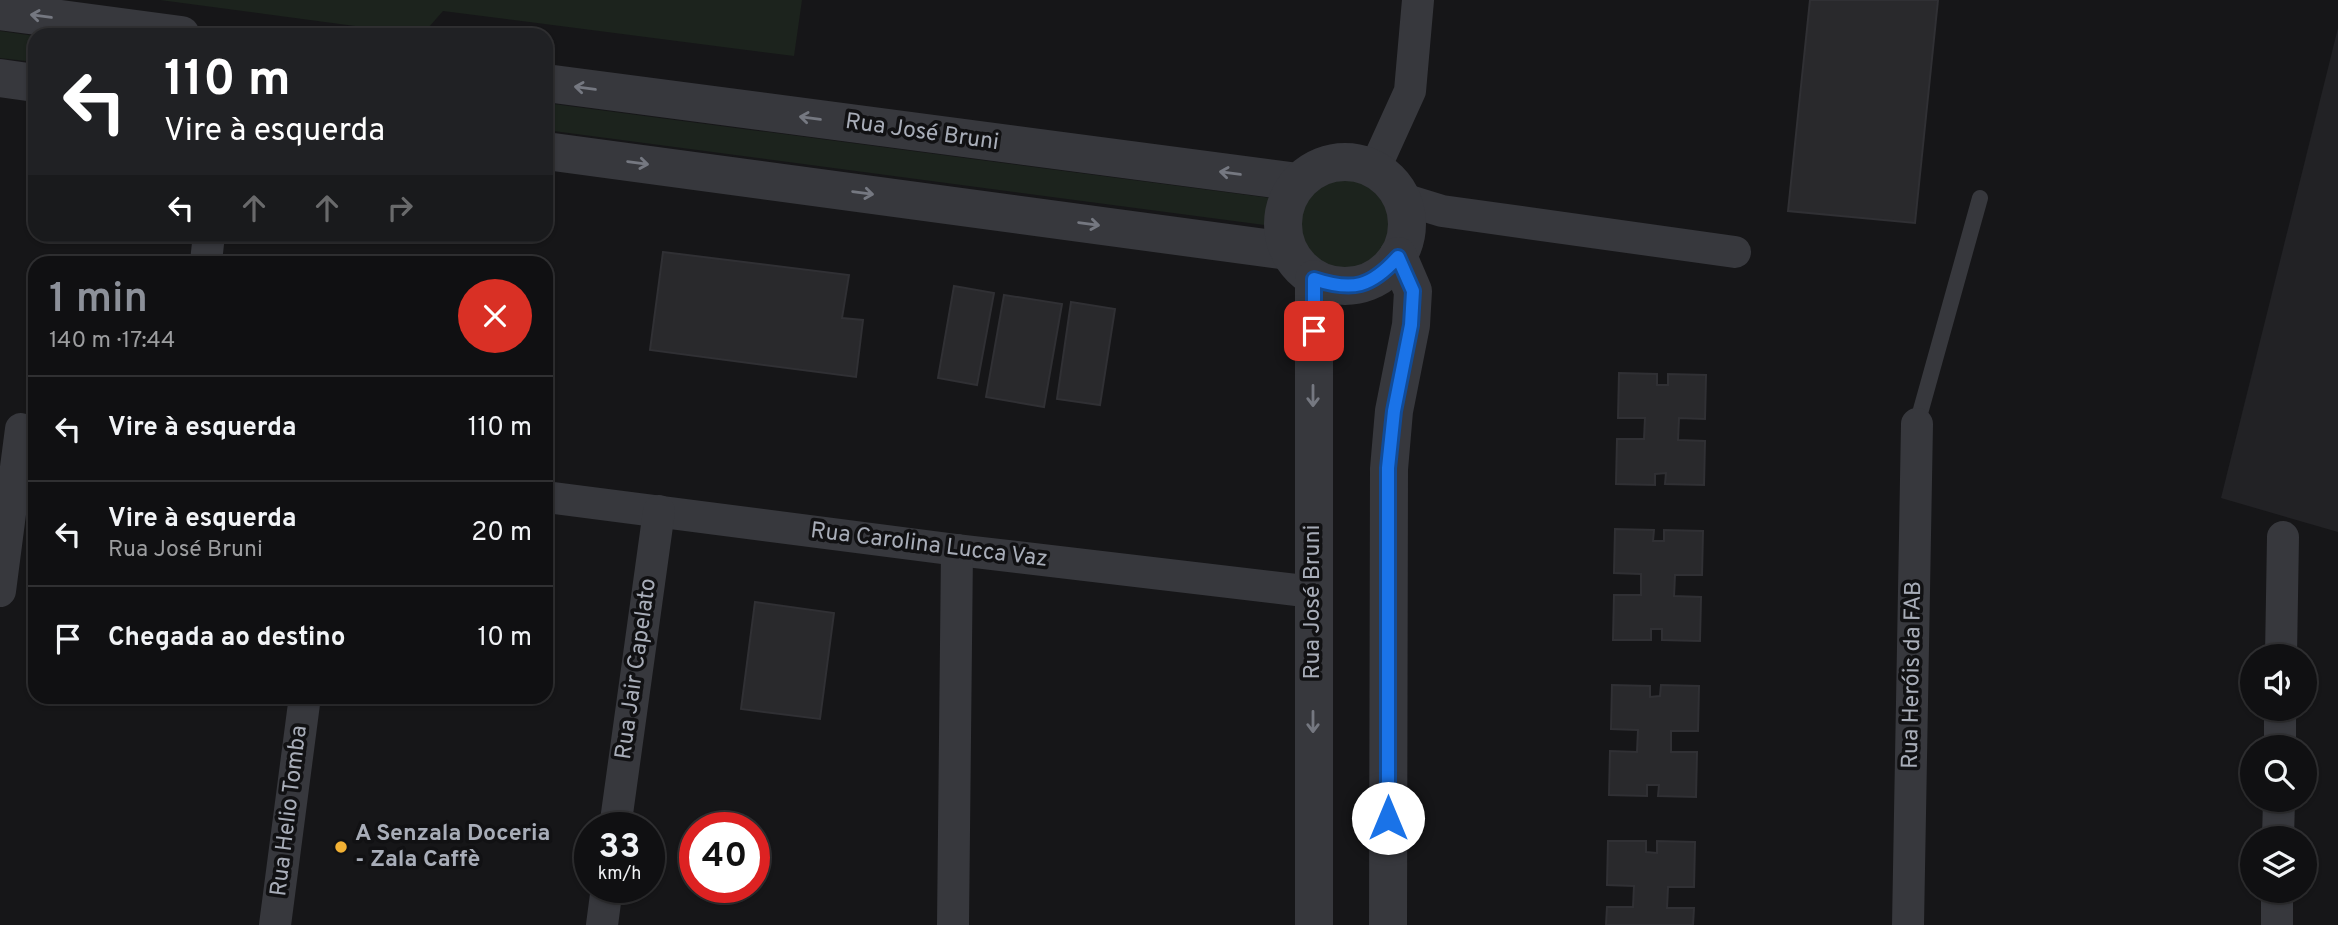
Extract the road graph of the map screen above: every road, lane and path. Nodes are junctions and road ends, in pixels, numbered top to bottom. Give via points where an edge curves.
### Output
1 (1418, 0) edge
2 (0, 11) edge
3 (128, 28) edge
4 (0, 78) edge
5 (28, 82) edge
6 (553, 84) edge
7 (553, 152) edge
8 (1375, 168) junction
9 (1298, 182) junction
10 (1980, 198) dead end
11 (1403, 199) junction
12 (1288, 251) junction
13 (1735, 252) dead end
14 (1398, 257) junction
15 (1314, 279) junction
16 (1917, 425) joint
17 (19, 429) edge
18 (553, 497) edge
19 (659, 511) junction
20 (2283, 537) dead end
21 (957, 550) junction
22 (0, 591) edge
23 (1313, 592) junction
24 (2281, 644) edge
25 (304, 704) edge
26 (617, 812) edge
27 (605, 903) edge
28 (2277, 903) edge
29 (275, 925) edge
30 (602, 925) edge
31 (953, 925) edge
32 (1314, 925) edge
33 (1388, 925) edge
34 (1908, 925) edge
35 (2277, 925) edge

1 - 8 street via 1410,91
3 -> 2 street
4 - 5 street
9 -> 6 street, Rua José Bruni
7 -> 12 street
8 - 9 street via 1334,162 1314,169
8 - 11 street
9 - 12 street via 1283,215
10 - 16 lane
11 - 13 street via 1442,211
11 - 14 street via 1406,239
12 - 15 street
14 - 15 street via 1382,275 1360,285 1336,287
14 - 33 street via 1413,291 1388,468
15 -> 23 street, Rua José Bruni
16 - 34 street, Rua Heróis da FAB
17 - 22 street
18 - 19 street, Rua Carolina Lucca Vaz
19 - 21 street, Rua Carolina Lucca Vaz
19 - 26 street, Rua Jair Capelato
20 - 24 street
21 - 23 street, Rua Carolina Lucca Vaz
21 - 31 street
23 -> 32 street, Rua José Bruni
25 - 29 street, Rua Helio Tomba
27 - 30 street
28 - 35 street

